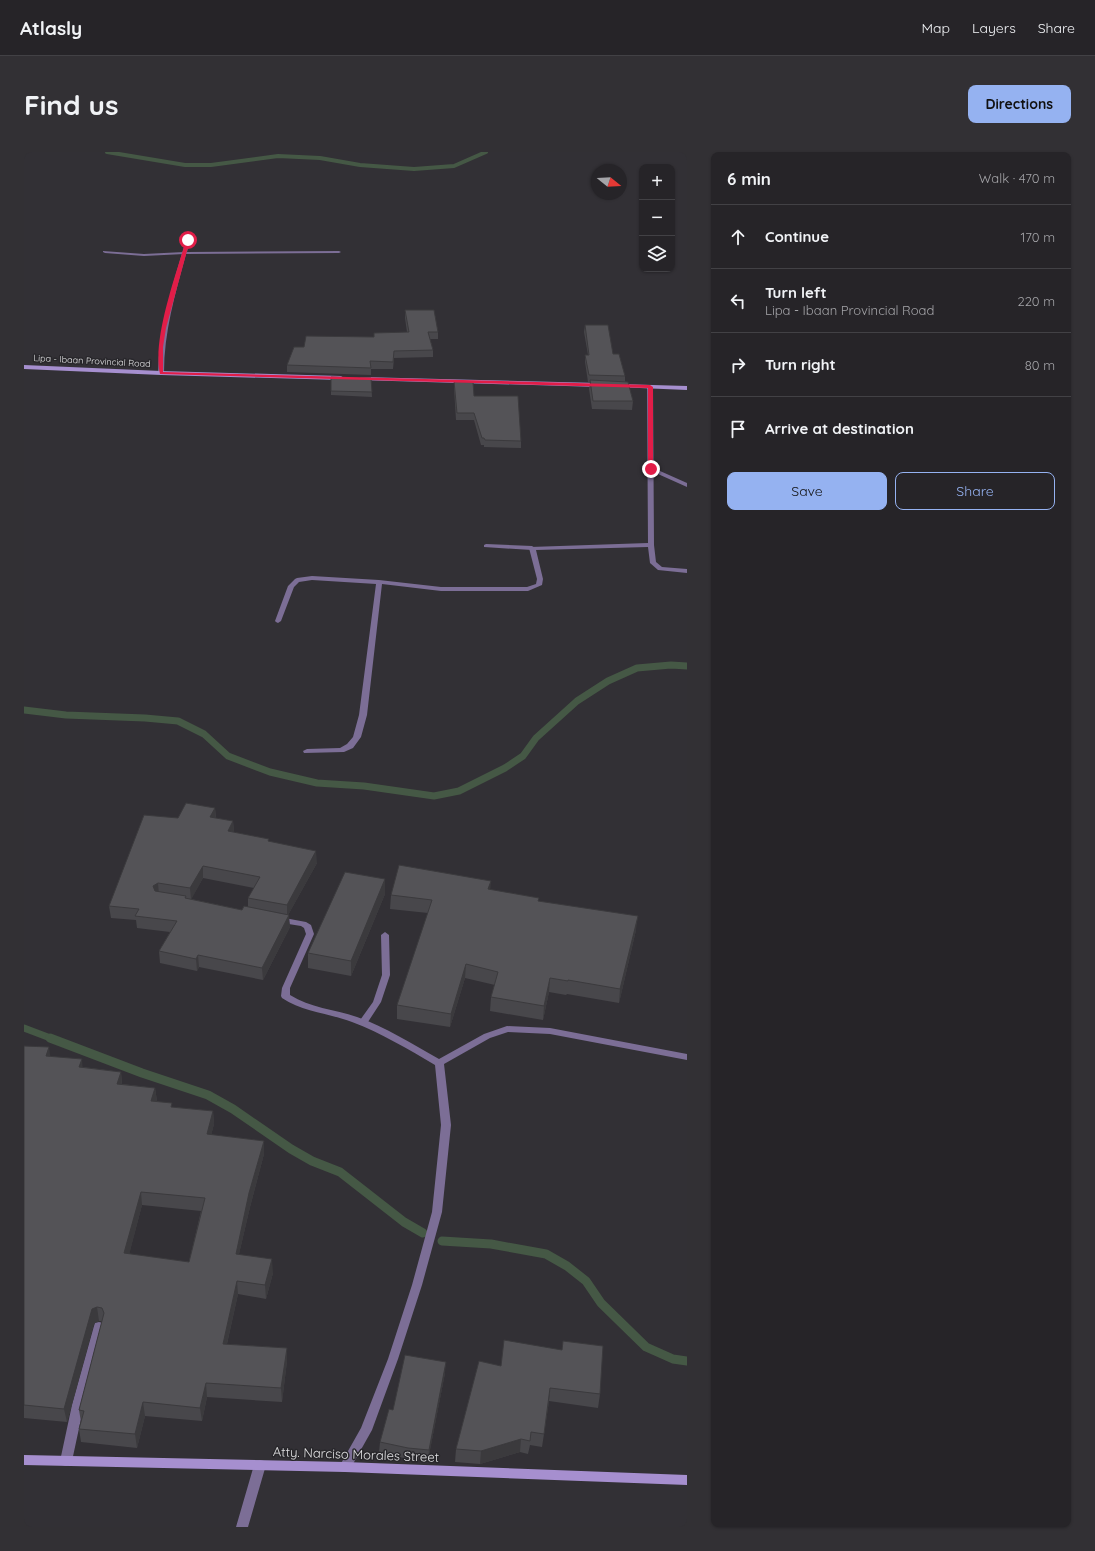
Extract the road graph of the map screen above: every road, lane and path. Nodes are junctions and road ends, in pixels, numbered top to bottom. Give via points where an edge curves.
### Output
1 (188, 240) dead end
2 (106, 252) dead end
3 (339, 252) dead end
4 (184, 253) junction
5 (24, 366) edge
6 (161, 373) junction
7 (603, 385) edge
8 (611, 386) edge
9 (650, 387) junction
10 (687, 388) edge
11 (651, 469) junction
12 (687, 485) edge
13 (651, 545) junction
14 (486, 546) dead end
15 (532, 548) junction
16 (687, 571) edge
17 (379, 582) junction
18 (278, 621) dead end
19 (307, 751) dead end
20 (272, 919) edge
21 (385, 935) dead end
22 (363, 1022) junction
23 (687, 1057) edge
24 (439, 1063) junction
25 (99, 1326) edge
26 (24, 1460) edge
27 (66, 1461) junction
28 (260, 1465) junction
29 (345, 1467) junction
30 (687, 1480) edge
31 (242, 1527) edge

1 - 4 street
2 - 4 street via 144,255
3 - 4 street
4 - 6 street via 164,328
5 - 6 main road, Lipa - Ibaan Provincial Road
6 - 7 main road, Lipa - Ibaan Provincial Road
8 - 9 main road
9 - 10 main road
9 - 11 street
11 - 12 street
11 - 13 street
13 - 15 street
13 - 16 street via 653,563 660,569
14 - 15 street
15 - 17 street via 540,579 539,585 528,589 441,589
17 - 18 street via 312,578 297,580 291,586
17 - 19 street via 363,715 357,737 350,746 341,750
20 - 22 street via 303,924 308,926 310,934 286,988 286,996 293,1002
21 - 22 street via 386,975 377,1002
22 - 24 street
23 - 24 street via 550,1031 507,1029 487,1036
24 - 29 street via 446,1125 437,1212 393,1359 366,1430
25 - 27 street
26 - 27 main road, Atty. Narciso Morales Street
27 - 28 main road, Atty. Narciso Morales Street
28 - 29 main road, Atty. Narciso Morales Street
28 - 31 street
29 - 30 main road, Atty. Narciso Morales Street

